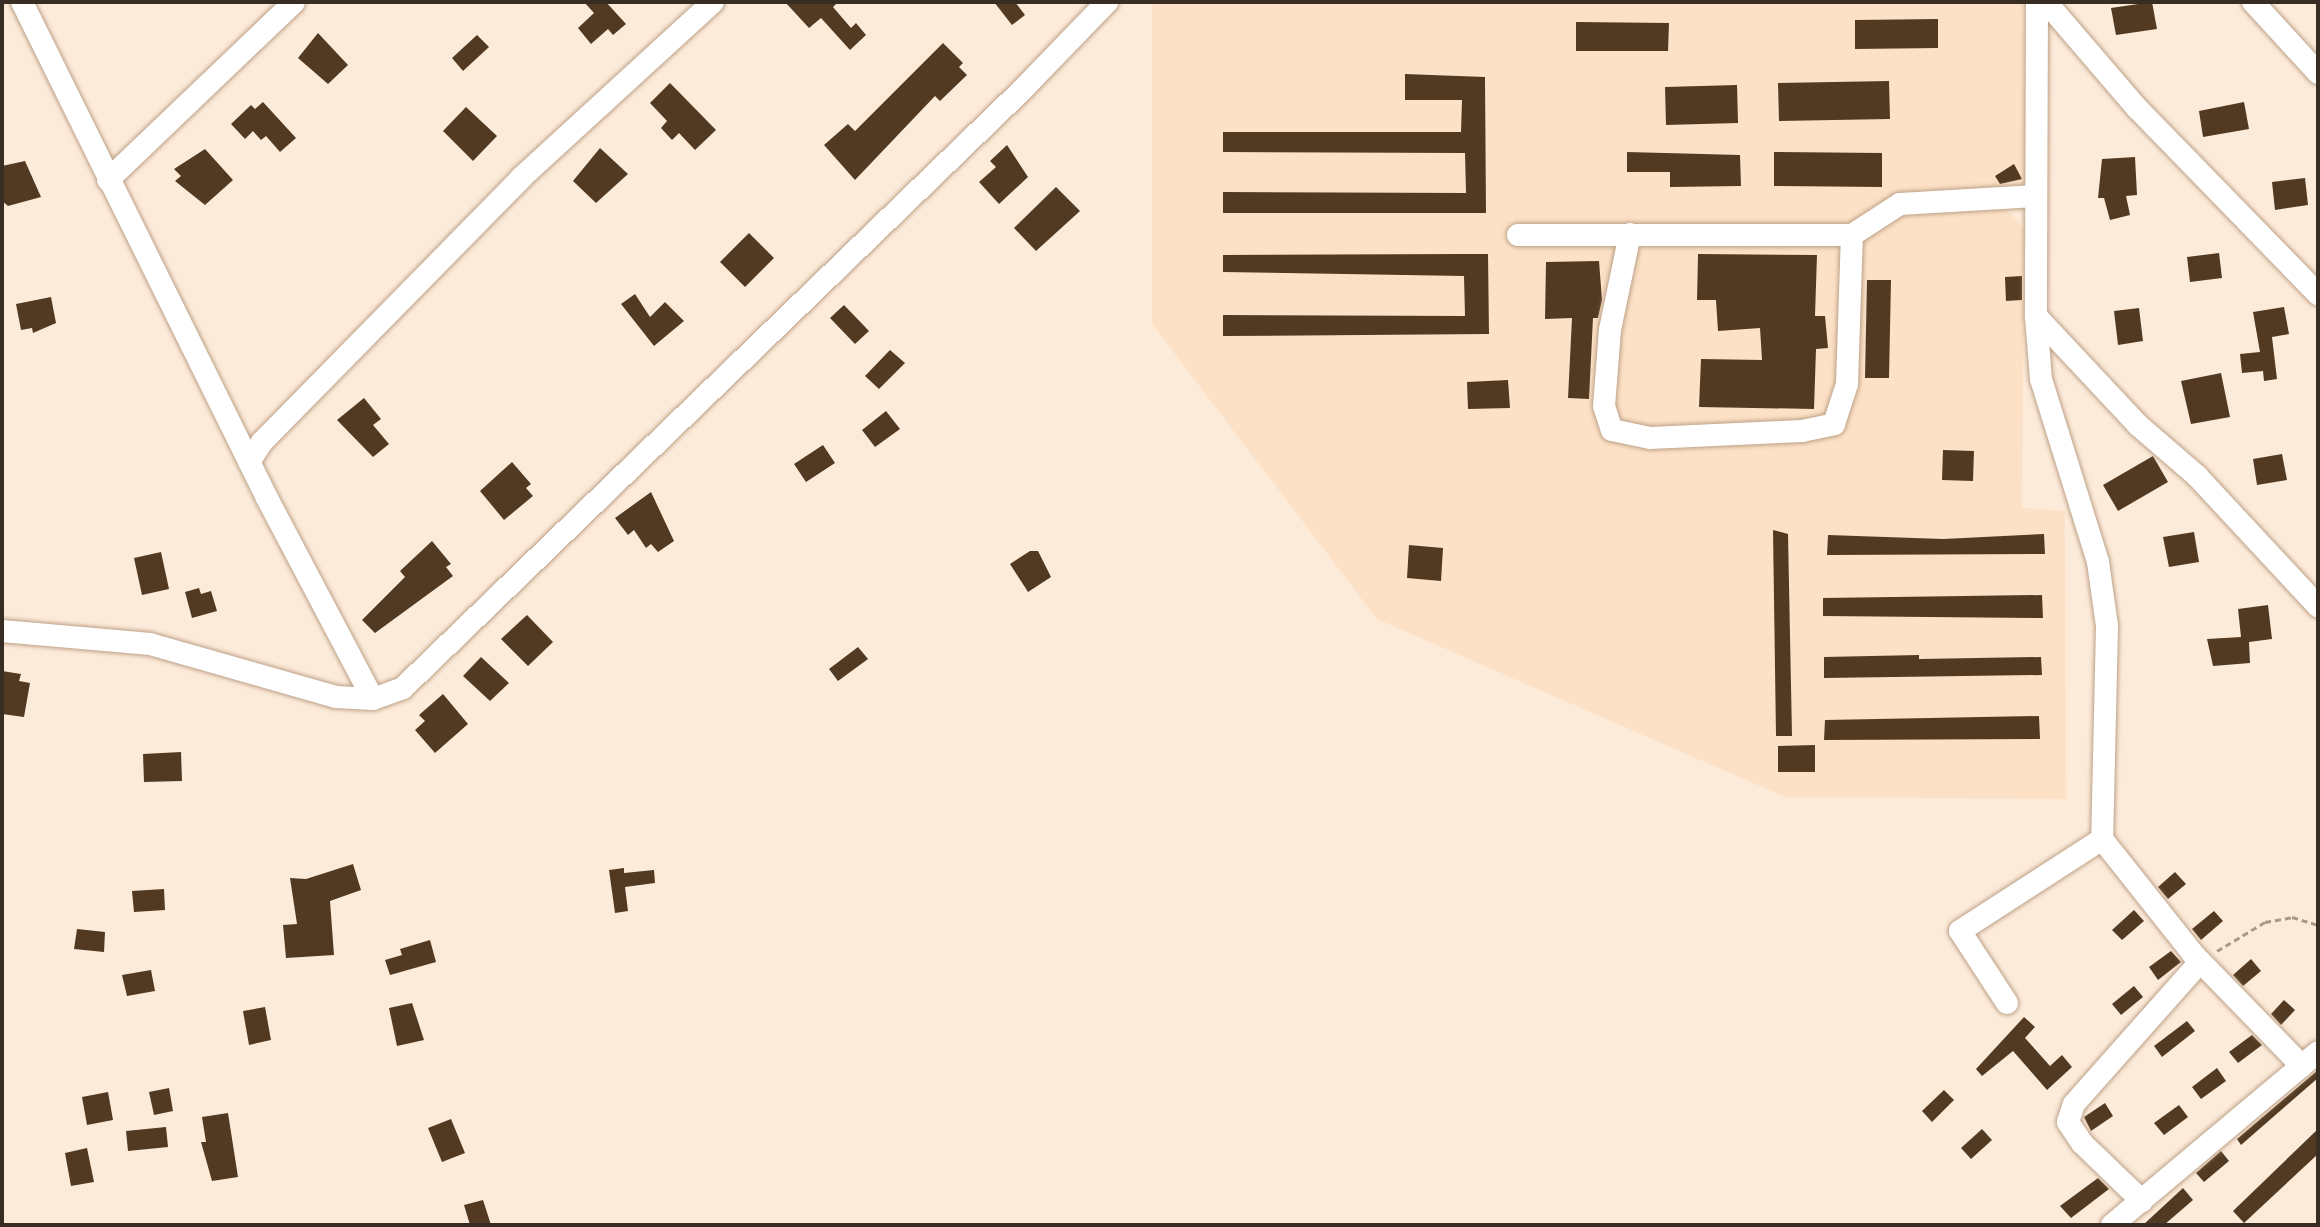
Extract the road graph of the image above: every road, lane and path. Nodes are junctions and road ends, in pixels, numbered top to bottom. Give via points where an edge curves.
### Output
1 (22, 2) edge
2 (294, 2) edge
3 (713, 2) edge
4 (1107, 2) edge
5 (2037, 2) edge
6 (2046, 2) edge
7 (2253, 2) edge
8 (2318, 73) edge
9 (108, 180) junction
10 (2036, 196) junction
11 (1630, 234) junction
12 (1518, 235) dead end
13 (1852, 235) junction
14 (2318, 294) edge
15 (2036, 316) junction
16 (249, 462) junction
17 (2318, 606) edge
18 (2, 631) edge
19 (373, 699) junction
20 (2102, 839) junction
21 (2318, 925) edge
22 (2200, 962) junction
23 (2007, 1003) dead end
24 (2310, 1059) edge
25 (2142, 1201) junction
26 (2112, 1225) edge

1 - 9 street
2 - 9 street
3 - 16 street via 521,178 262,442
4 - 19 street via 423,671 403,688
5 - 10 street
6 - 14 street via 2137,108
7 - 8 street
9 - 16 street
10 - 13 street via 1900,204
10 - 15 street
11 - 12 street
11 - 13 street
11 - 13 street via 1610,330 1604,406 1612,430 1650,438 1802,431 1834,424 1847,384
15 - 17 street
15 - 20 street via 2041,379 2098,562 2103,594 2108,705
16 - 19 street
18 - 19 street via 150,644 336,697
20 - 22 street
20 - 23 street via 1960,931
21 - 22 path via 2292,917 2265,922
22 - 24 street
22 - 25 street via 2074,1104 2068,1122 2082,1143
24 - 25 street
25 - 26 street

